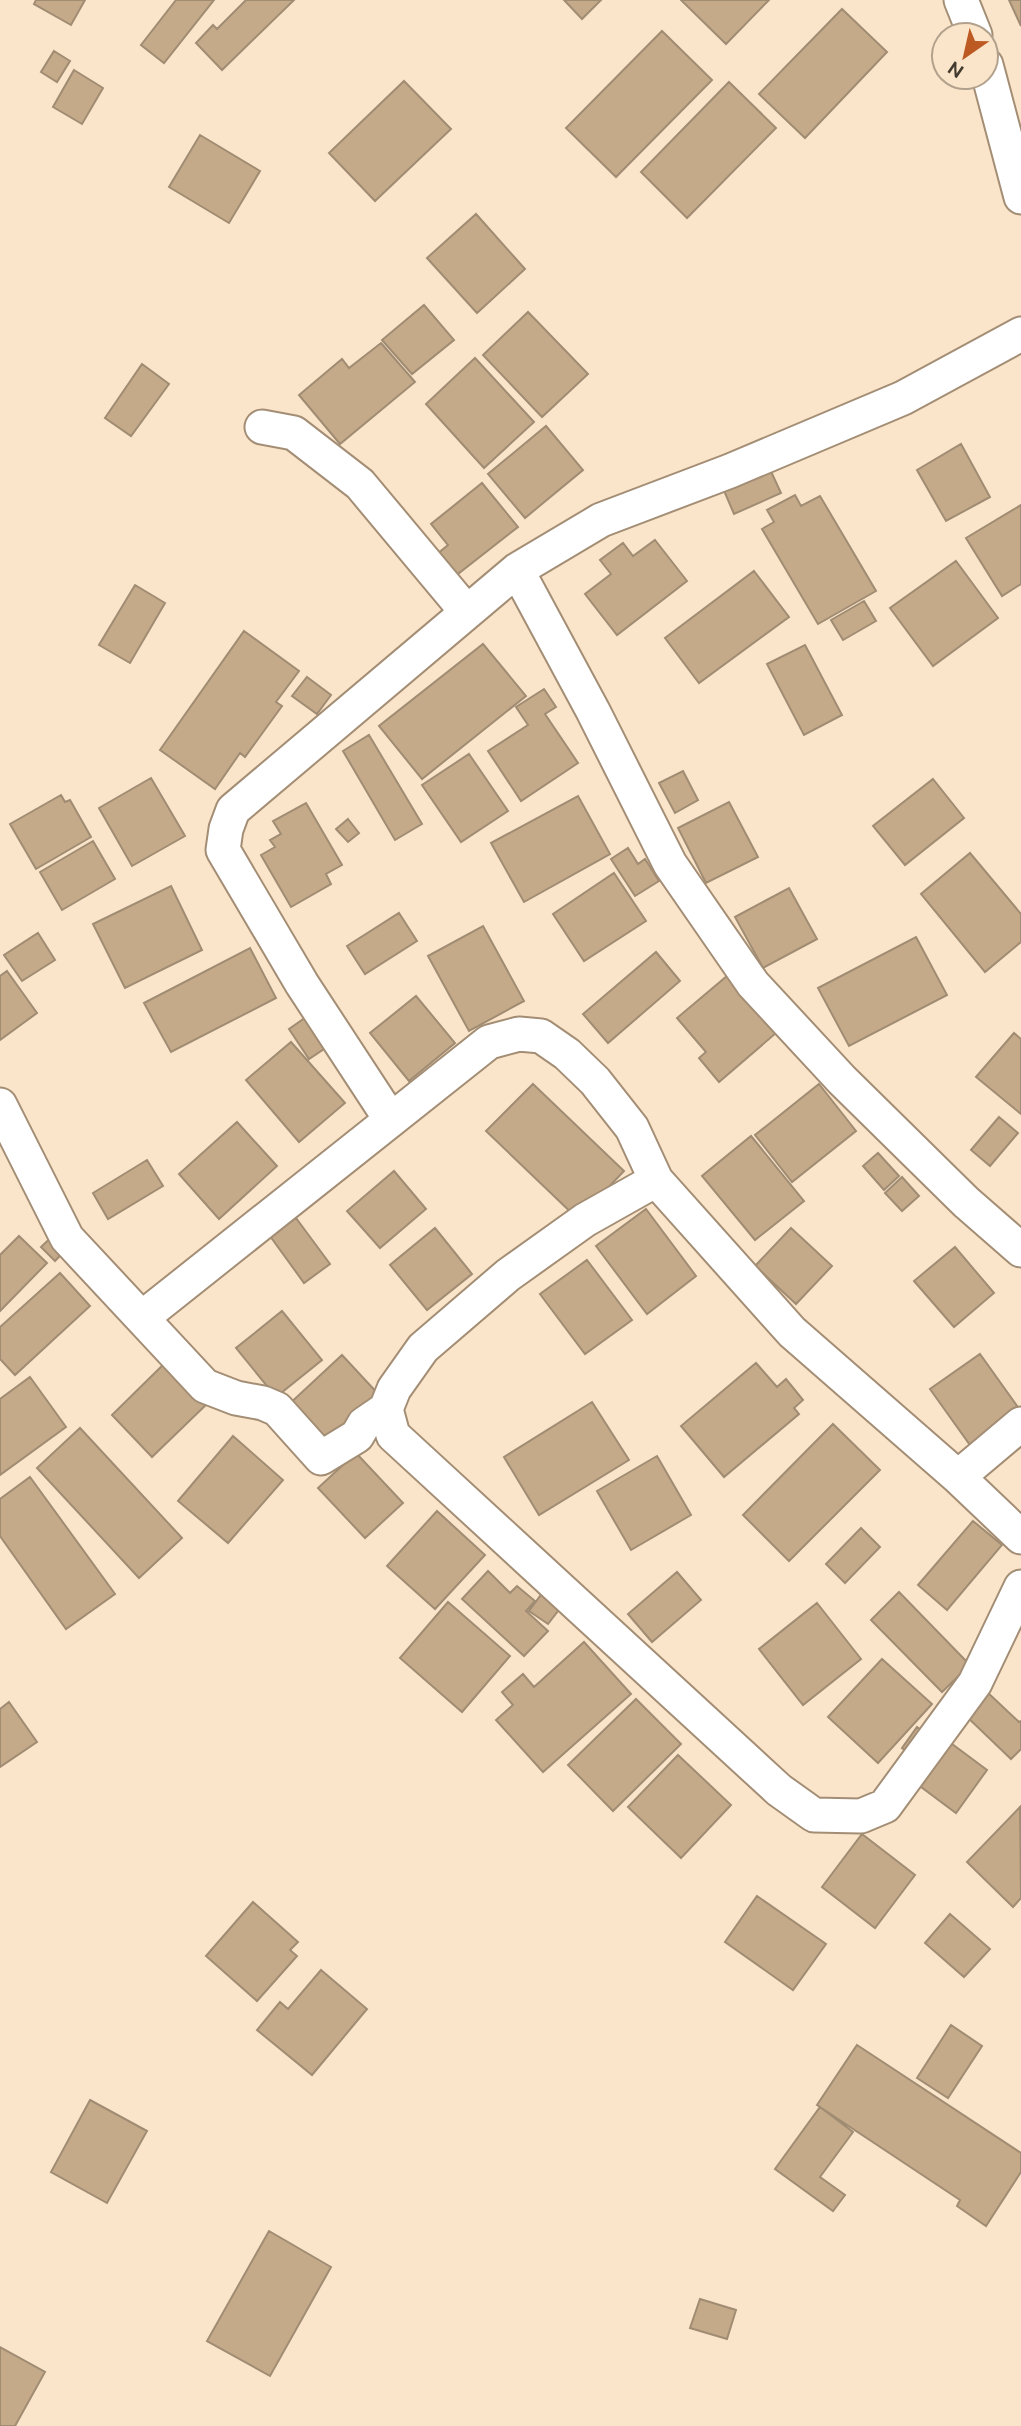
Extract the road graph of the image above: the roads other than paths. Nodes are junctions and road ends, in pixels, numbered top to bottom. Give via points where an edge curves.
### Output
1 (961, 0) edge
2 (969, 21) edge
3 (993, 91) edge
4 (1021, 197) edge
5 (1021, 334) edge
6 (262, 427) dead end
7 (517, 570) junction
8 (466, 611) junction
9 (0, 1105) edge
10 (391, 1120) junction
11 (656, 1180) junction
12 (1021, 1250) edge
13 (143, 1317) junction
14 (386, 1409) junction
15 (1021, 1424) edge
16 (958, 1477) junction
17 (1021, 1537) edge
18 (1021, 1587) edge

1 - 2 street
3 - 4 street
5 - 7 street via 903,398 601,520
6 - 8 street via 294,433 360,484
7 - 8 street
7 - 12 street via 670,864 753,984 852,1090
8 - 10 street via 233,810 226,829 223,850 302,984
9 - 13 street via 67,1238
10 - 11 street via 489,1042 519,1034 541,1036 595,1081 632,1128
10 - 13 street
11 - 14 street via 585,1220 508,1275 423,1348 394,1389
11 - 16 street via 792,1332
13 - 14 street via 205,1385 277,1409 321,1458 357,1436 364,1424
14 - 18 street via 393,1435 779,1790 814,1815 861,1816 885,1806 975,1684
15 - 16 street
16 - 17 street

